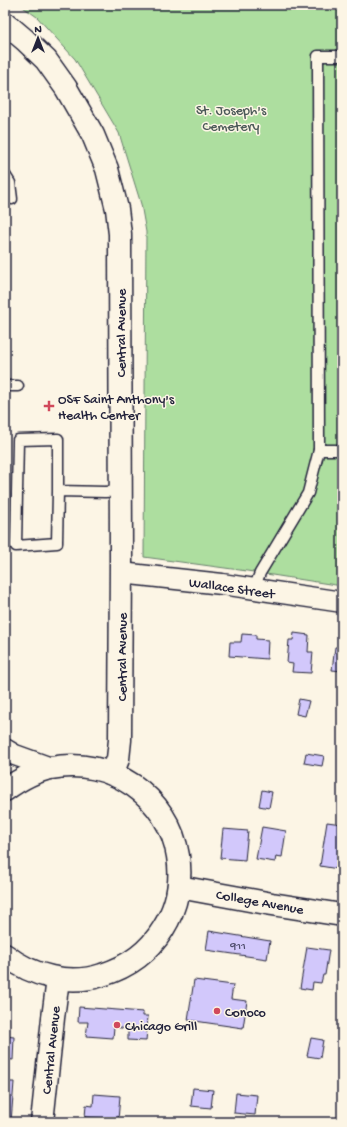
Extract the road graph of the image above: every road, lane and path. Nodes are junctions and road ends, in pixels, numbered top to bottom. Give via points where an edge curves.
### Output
1 (5, 25) edge
2 (342, 56) edge
3 (5, 175) edge
4 (12, 199) dead end
5 (5, 386) edge
6 (18, 386) dead end
7 (319, 450) junction
8 (342, 450) edge
9 (58, 491) junction
10 (121, 491) junction
11 (122, 573) junction
12 (254, 589) junction
13 (342, 602) edge
14 (5, 749) edge
15 (51, 768) junction
16 (112, 774) junction
17 (5, 790) edge
18 (179, 887) junction
19 (342, 914) edge
20 (5, 955) edge
21 (58, 979) junction
22 (42, 1122) edge

1 - 10 street, Central Avenue via 26,40 46,60 66,88 93,135 107,169 117,209 120,234
2 - 7 lane via 318,56
3 - 4 lane via 10,183
5 - 6 lane
7 - 8 lane
7 - 12 lane via 308,493 260,573
9 - 9 lane via 58,439 18,440 16,546 57,543
9 - 10 lane
10 - 11 street, Central Avenue
11 - 12 street, Wallace Street
11 - 16 street, Central Avenue via 120,740 118,759
12 - 13 street, Wallace Street
14 - 15 street
15 - 16 street via 82,766
15 - 17 street via 19,780
16 - 18 street via 146,795 160,810 177,847
18 - 19 street, College Avenue
18 - 21 street via 168,922 145,952 130,963 96,977
20 - 21 street via 27,969
21 - 22 street, Central Avenue

